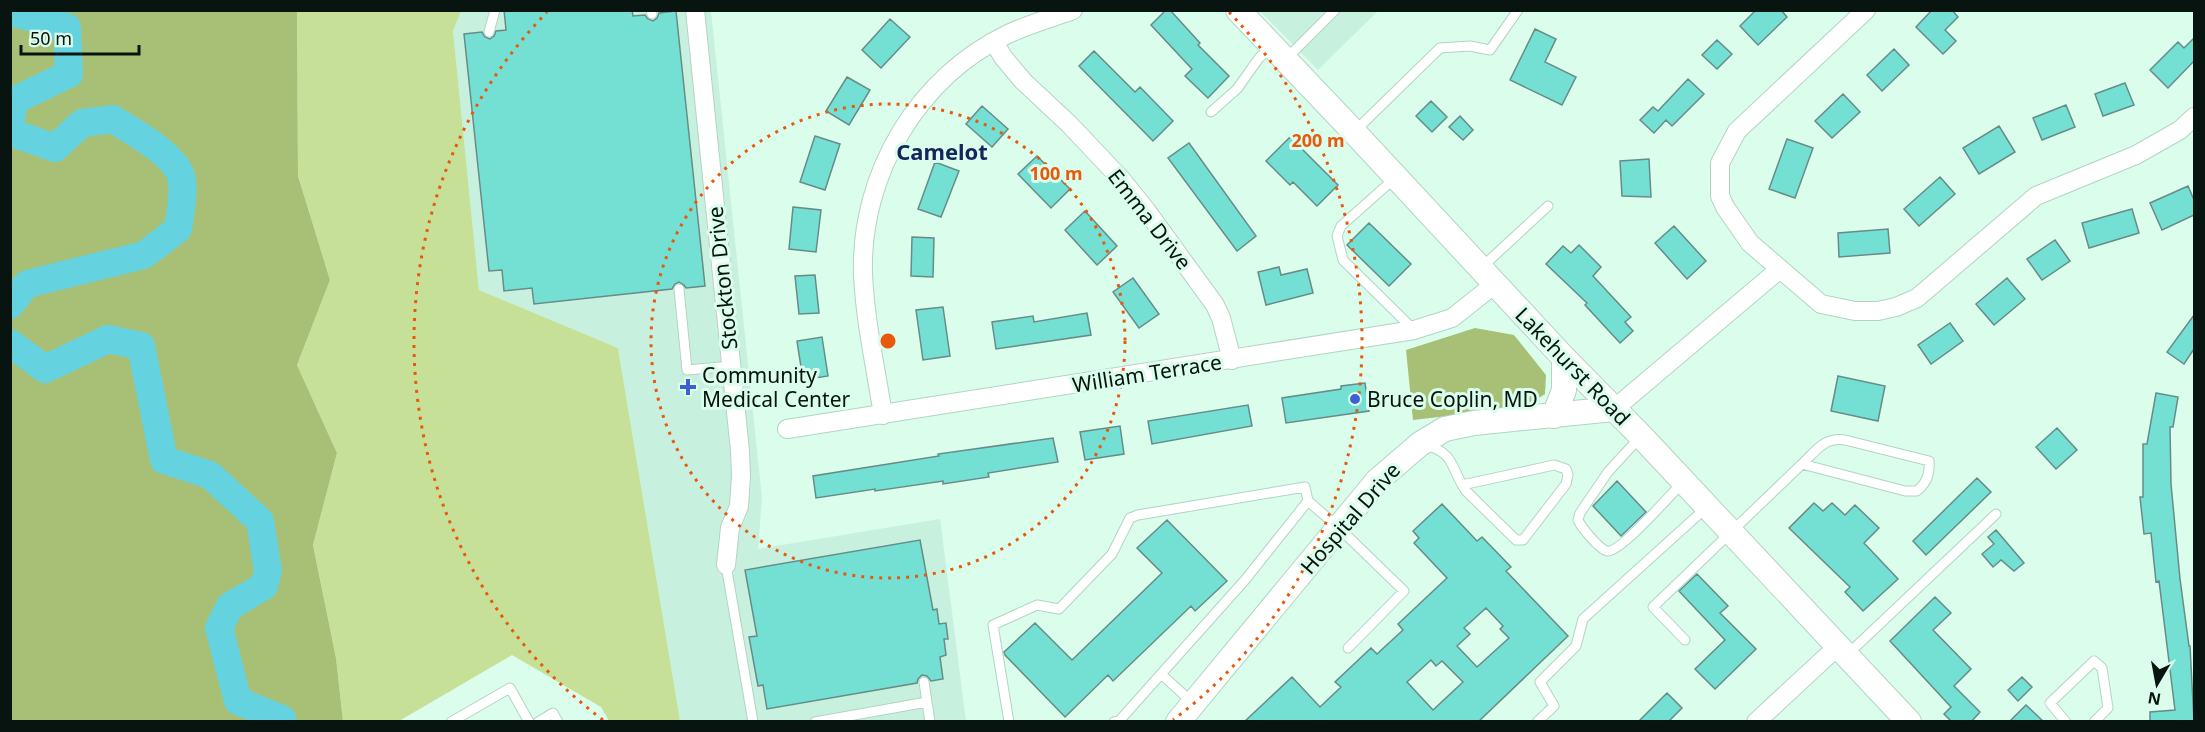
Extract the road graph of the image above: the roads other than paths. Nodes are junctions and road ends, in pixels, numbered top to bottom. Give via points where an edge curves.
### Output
1 (495, 10) edge
2 (695, 10) edge
3 (1073, 10) edge
4 (1238, 10) edge
5 (1335, 10) edge
6 (1518, 10) edge
7 (1866, 10) edge
8 (489, 32) dead end
9 (994, 42) junction
10 (1278, 53) junction
11 (1211, 112) dead end
12 (2194, 117) edge
13 (1354, 132) junction
14 (1396, 177) junction
15 (1548, 206) dead end
16 (1780, 269) junction
17 (1488, 276) junction
18 (679, 289) dead end
19 (1414, 330) junction
20 (1564, 358) junction
21 (1232, 360) junction
22 (731, 366) junction
23 (1614, 409) junction
24 (883, 415) junction
25 (1554, 416) junction
26 (787, 429) dead end
27 (1641, 436) junction
28 (1420, 444) junction
29 (1802, 465) junction
30 (1683, 482) junction
31 (1462, 485) junction
32 (1308, 501) junction
33 (1707, 507) junction
34 (1996, 514) dead end
35 (1338, 527) junction
36 (1731, 532) junction
37 (726, 565) joint
38 (1685, 640) dead end
39 (1348, 648) dead end
40 (1842, 651) junction
41 (1161, 674) junction
42 (924, 682) dead end
43 (927, 702) junction
44 (1194, 703) junction
45 (451, 722) edge
46 (530, 722) edge
47 (538, 722) edge
48 (558, 722) edge
49 (753, 722) edge
50 (815, 722) edge
51 (930, 722) edge
52 (1009, 722) edge
53 (1114, 722) edge
54 (1178, 722) edge
55 (1537, 722) edge
56 (1756, 722) edge
57 (1909, 722) edge
58 (2066, 722) edge
59 (2094, 722) edge

1 - 8 lane
2 - 22 street, Stockton Drive
3 - 9 street
4 - 10 main road, Lakehurst Road
5 - 10 lane
6 - 13 lane via 1490,50 1470,46 1440,48
7 - 16 street via 1737,131 1720,163 1720,196 1725,207 1750,243
9 - 21 street, Emma Drive via 1023,81 1087,143 1146,210 1209,296 1221,318
9 - 24 street via 957,66 919,105 890,149 878,178 866,224 863,274
10 - 11 lane via 1259,58 1237,89
10 - 13 main road, Lakehurst Road
12 - 16 street via 2180,130 2136,155 2036,196 1917,298 1896,307 1855,311 1821,304
13 - 14 main road, Lakehurst Road
14 - 17 main road, Lakehurst Road
14 - 19 lane via 1341,226 1337,236 1342,260
15 - 17 lane
16 - 23 street
17 - 19 street, William Terrace via 1452,318
17 - 20 main road, Lakehurst Road
18 - 22 lane via 687,370
19 - 21 street, William Terrace
20 - 23 main road, Lakehurst Road
20 - 25 main road via 1564,390
21 - 24 street, William Terrace
22 - 37 street, Stockton Drive via 741,476 739,506 730,528
23 - 25 main road, Hospital Drive
23 - 27 main road, Lakehurst Road
24 - 26 street, William Terrace
25 - 28 main road, Hospital Drive via 1445,429
27 - 30 main road, Lakehurst Road
27 - 30 lane via 1608,472 1580,513 1581,526 1603,548 1612,550
28 - 31 lane via 1442,450
28 - 35 main road, Hospital Drive via 1378,480
29 - 29 lane via 1833,438 1929,461 1930,469 1926,483 1917,491 1905,492
29 - 36 lane
30 - 33 main road, Lakehurst Road
31 - 31 lane via 1516,540 1523,540 1566,484 1568,475 1566,469 1554,465
32 - 35 lane
32 - 41 lane via 1245,580
32 - 52 lane via 1305,487 1130,518 1112,554 1059,609 1037,605 993,625
33 - 36 main road, Lakehurst Road
33 - 55 lane via 1583,619 1576,646 1540,682 1554,706
34 - 40 lane
35 - 39 lane via 1404,591
35 - 44 main road, Hospital Drive
36 - 38 lane via 1653,607
36 - 40 main road, Lakehurst Road
37 - 49 lane, Stockton Drive
40 - 56 street
40 - 57 main road, Lakehurst Road
41 - 44 lane
41 - 53 lane
42 - 43 lane
43 - 50 lane
43 - 51 lane
44 - 54 main road, Hospital Drive
45 - 46 lane via 510,688
47 - 48 lane via 553,713
58 - 59 lane via 2050,703 2094,661 2102,668 2108,708

